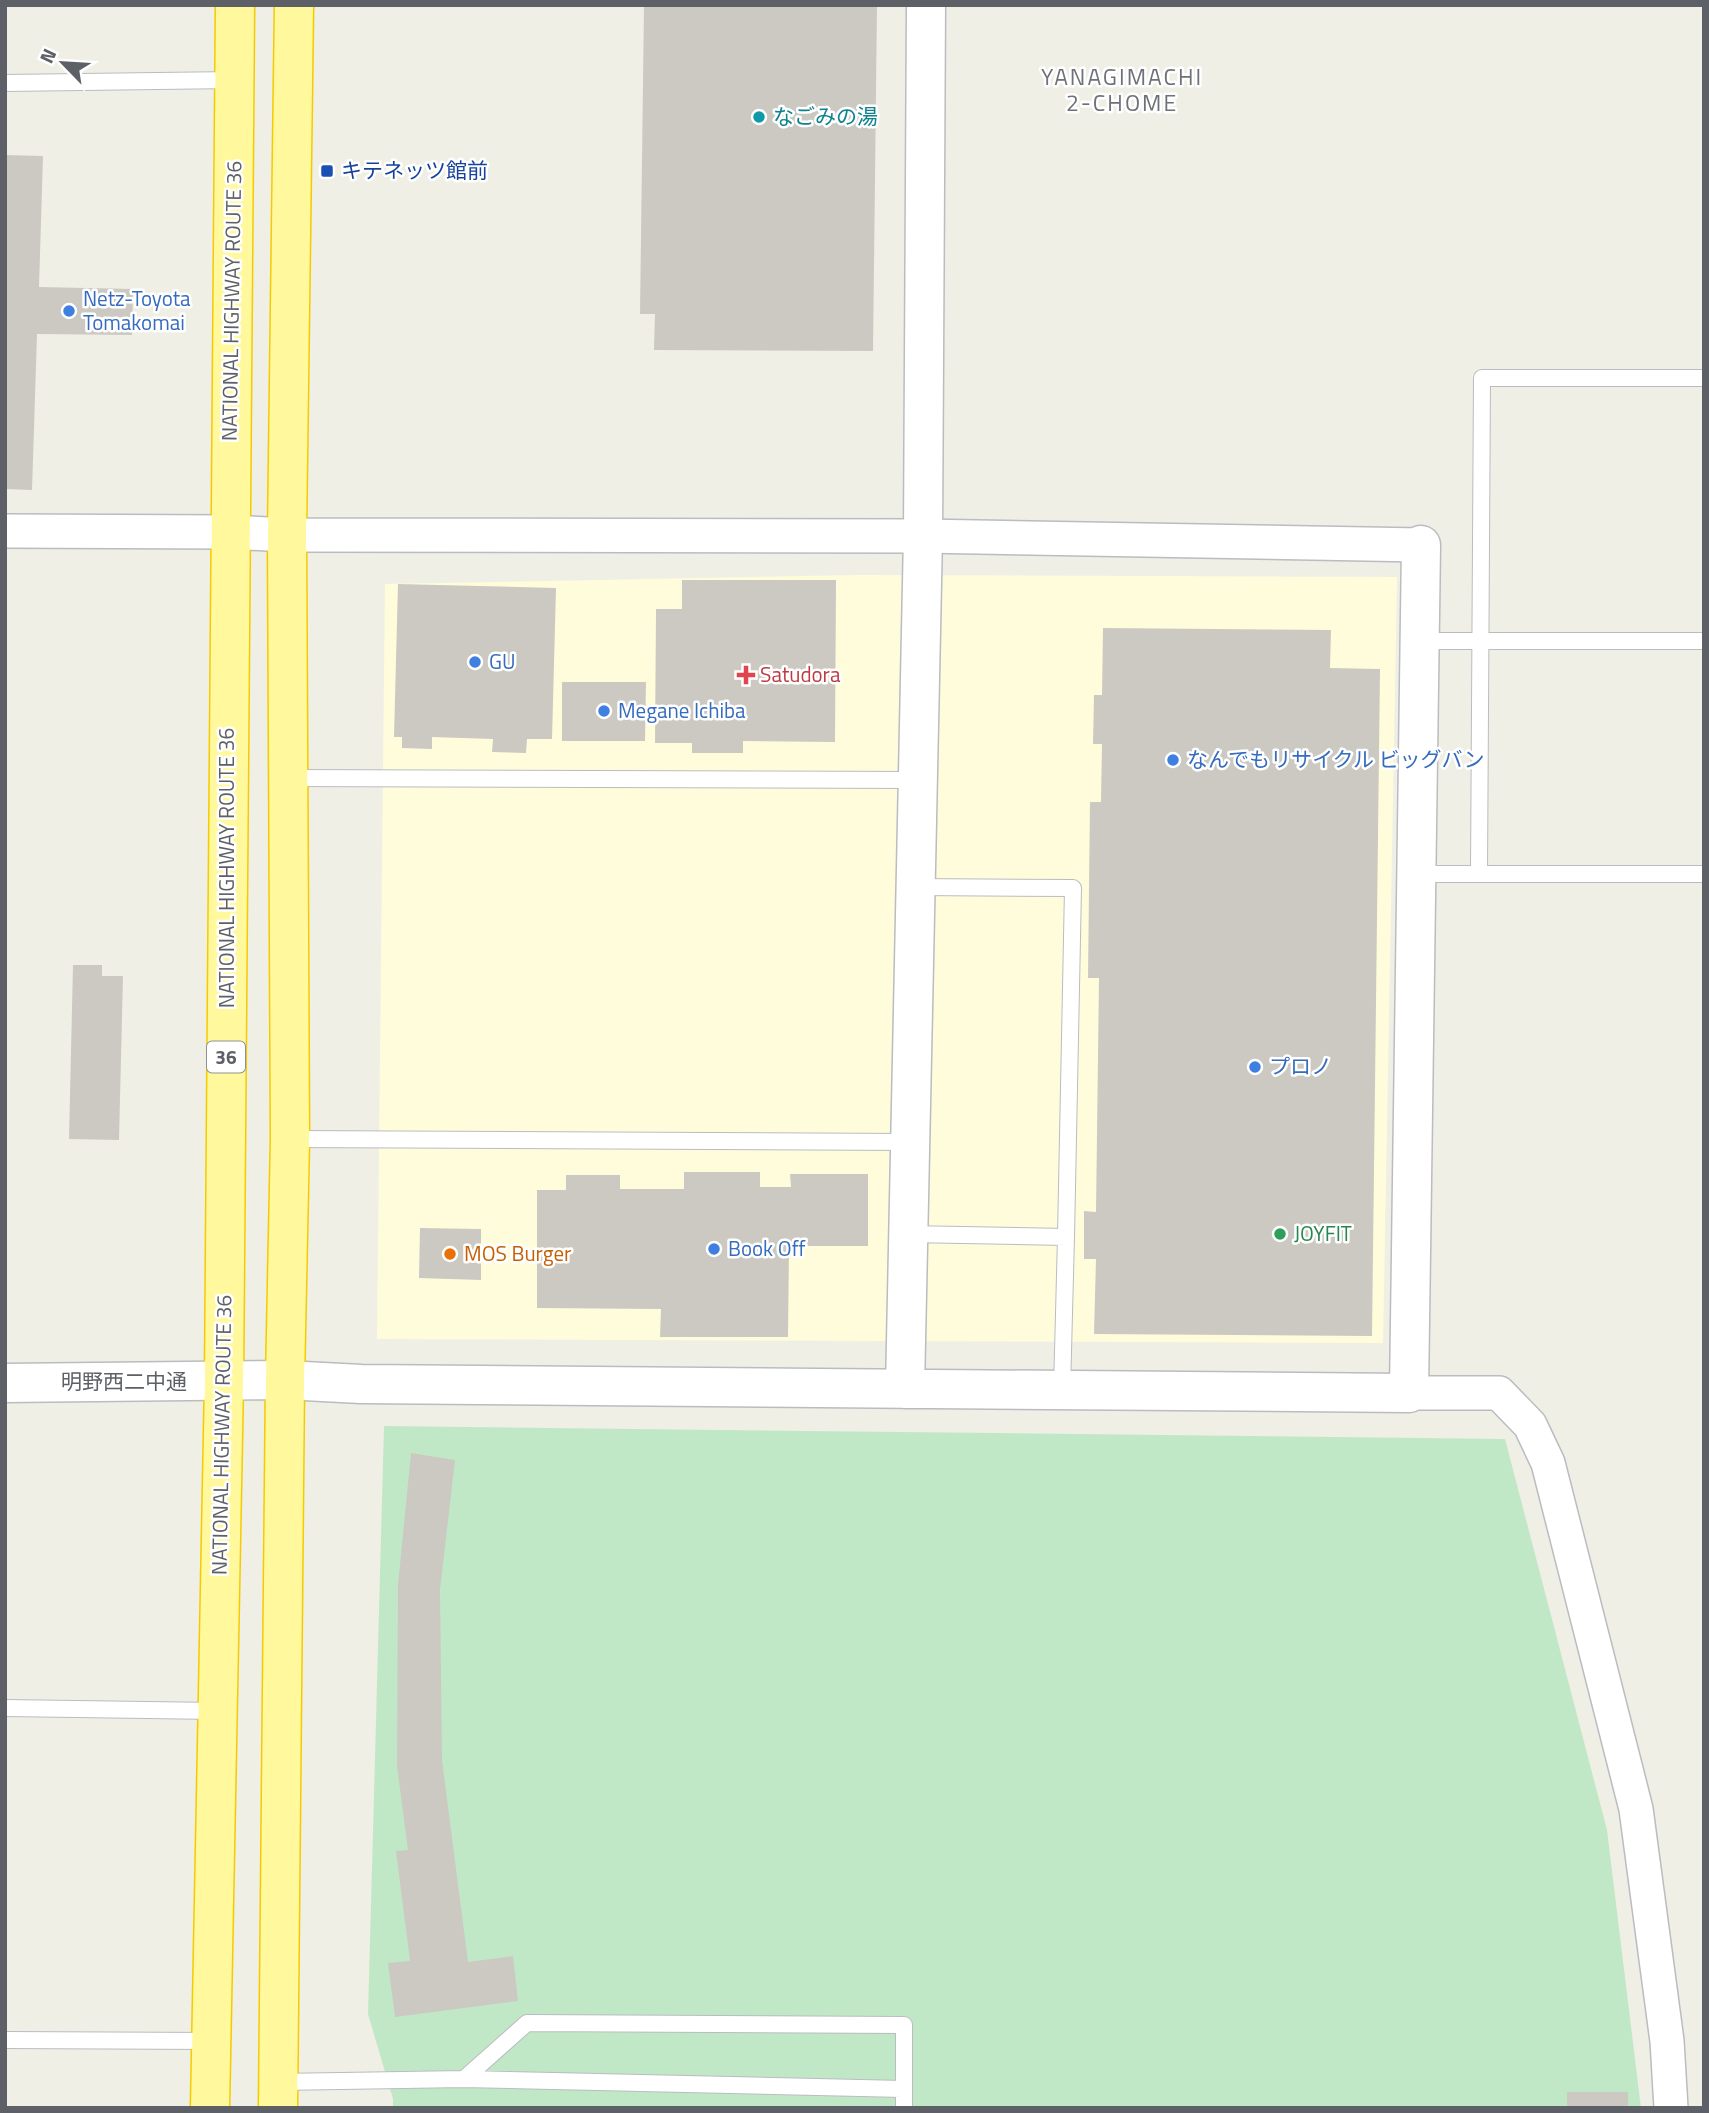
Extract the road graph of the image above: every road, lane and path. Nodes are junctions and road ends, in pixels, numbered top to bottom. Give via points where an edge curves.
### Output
1 (235, 5) edge
2 (294, 5) edge
3 (926, 5) edge
4 (234, 80) junction
5 (5, 83) edge
6 (1704, 378) edge
7 (5, 531) edge
8 (230, 532) junction
9 (287, 535) junction
10 (923, 536) junction
11 (1421, 545) joint
12 (1480, 640) junction
13 (1704, 640) edge
14 (1420, 641) junction
15 (288, 778) junction
16 (918, 780) junction
17 (1417, 874) junction
18 (1479, 874) junction
19 (1704, 874) edge
20 (916, 887) junction
21 (290, 1139) junction
22 (911, 1142) junction
23 (907, 1234) junction
24 (1066, 1237) junction
25 (285, 1380) junction
26 (224, 1382) junction
27 (5, 1383) edge
28 (905, 1389) junction
29 (1062, 1390) junction
30 (1409, 1393) junction
31 (5, 1708) edge
32 (218, 1711) junction
33 (5, 2040) edge
34 (212, 2041) junction
35 (464, 2079) junction
36 (904, 2089) junction
37 (279, 2095) edge
38 (210, 2108) edge
39 (904, 2108) edge
40 (1671, 2108) edge

1 - 4 highway, NATIONAL HIGHWAY ROUTE 36 / 36
2 - 9 highway
3 - 10 street
4 - 5 lane
4 - 8 highway, NATIONAL HIGHWAY ROUTE 36 / 36
6 - 12 lane via 1482,378
7 - 8 street
8 - 9 street
8 - 26 highway, NATIONAL HIGHWAY ROUTE 36 / 36
9 - 10 street
9 - 15 highway
10 - 11 street
10 - 16 street
11 - 14 street
12 - 13 lane
12 - 14 lane
12 - 18 lane
14 - 17 street
15 - 16 lane
15 - 21 highway
16 - 20 street
17 - 18 lane
17 - 30 street
18 - 19 lane
20 - 22 street
20 - 24 lane via 1073,888
21 - 22 lane
21 - 25 highway
22 - 23 street
23 - 24 lane
23 - 28 street
24 - 29 lane
25 - 26 street, 明野西二中通
25 - 28 street, 明野西二中通
25 - 37 highway
26 - 27 street, 明野西二中通
26 - 32 highway, NATIONAL HIGHWAY ROUTE 36 / 36
28 - 29 street, 明野西二中通
29 - 30 street, 明野西二中通
30 - 40 street via 1499,1393 1530,1425 1548,1463 1636,1809 1667,2041
31 - 32 lane
32 - 34 highway, NATIONAL HIGHWAY ROUTE 36 / 36
33 - 34 lane
34 - 38 highway, NATIONAL HIGHWAY ROUTE 36 / 36
35 - 36 lane
35 - 36 lane via 527,2024 904,2025
35 - 37 lane
36 - 39 lane

